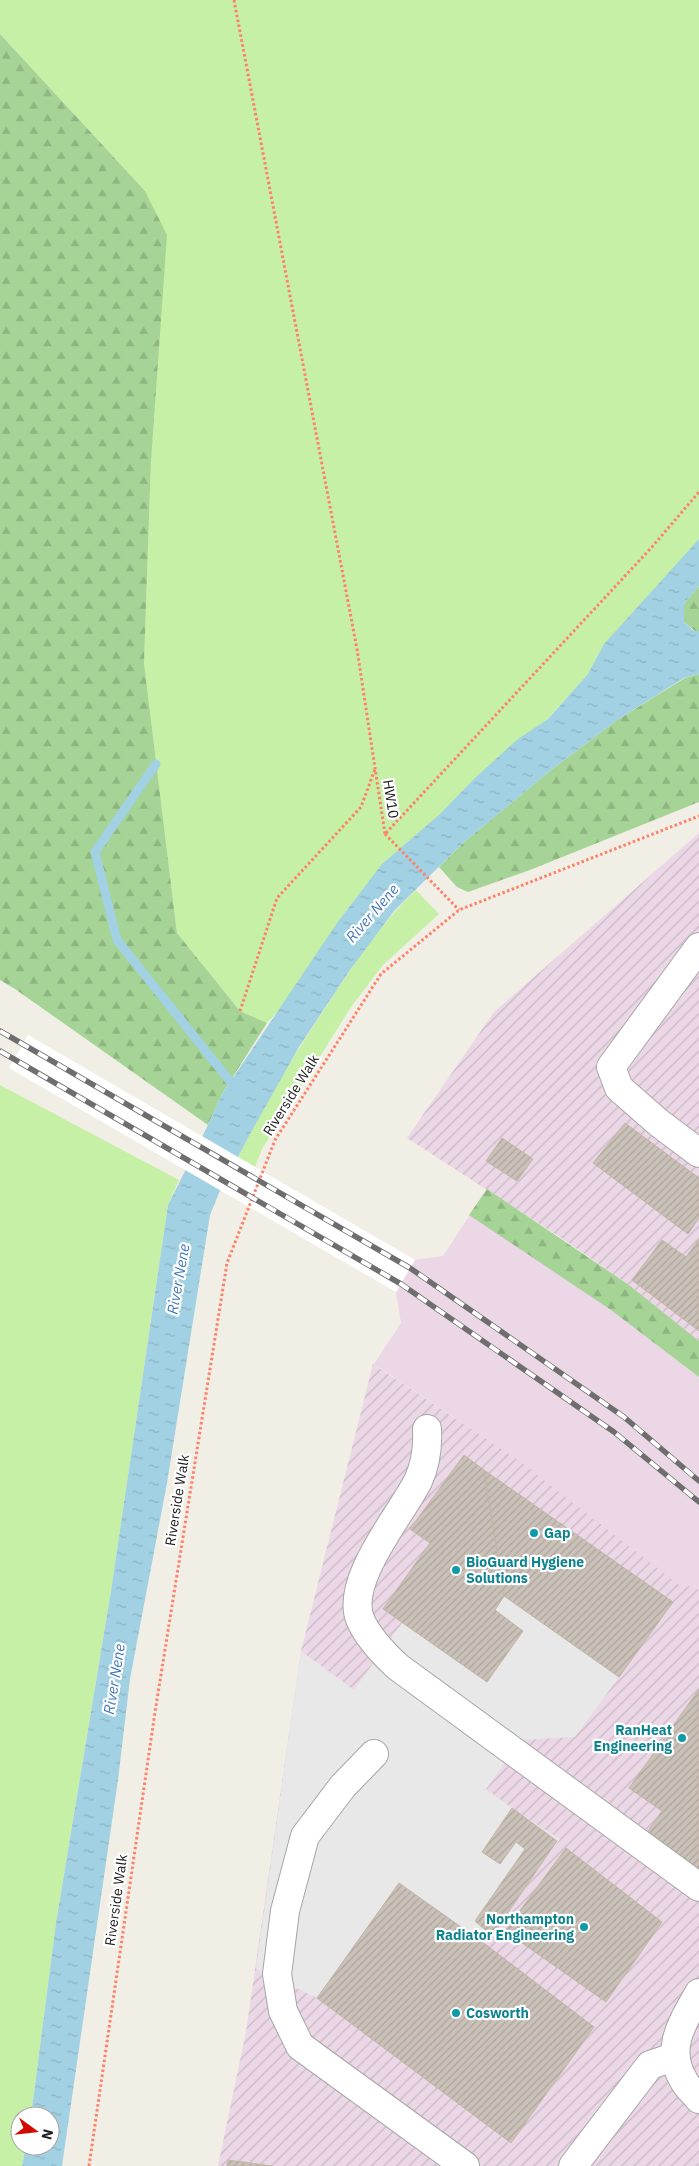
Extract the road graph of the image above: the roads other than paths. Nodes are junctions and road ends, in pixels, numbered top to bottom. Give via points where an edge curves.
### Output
1 (699, 947) edge
2 (699, 1153) edge
3 (427, 1429) dead end
4 (374, 1754) dead end
5 (699, 1887) edge
6 (699, 1993) edge
7 (674, 2057) junction
8 (699, 2098) edge
9 (465, 2166) edge
10 (572, 2166) edge

1 - 2 street via 611,1067 618,1088
3 - 5 street via 428,1453 418,1480 367,1564 359,1596 360,1618 382,1652 398,1667
4 - 9 street via 343,1786 305,1836 285,1911 278,1965 283,2011 300,2046
6 - 7 street via 678,2031
7 - 8 street via 683,2080
7 - 10 street via 650,2065

